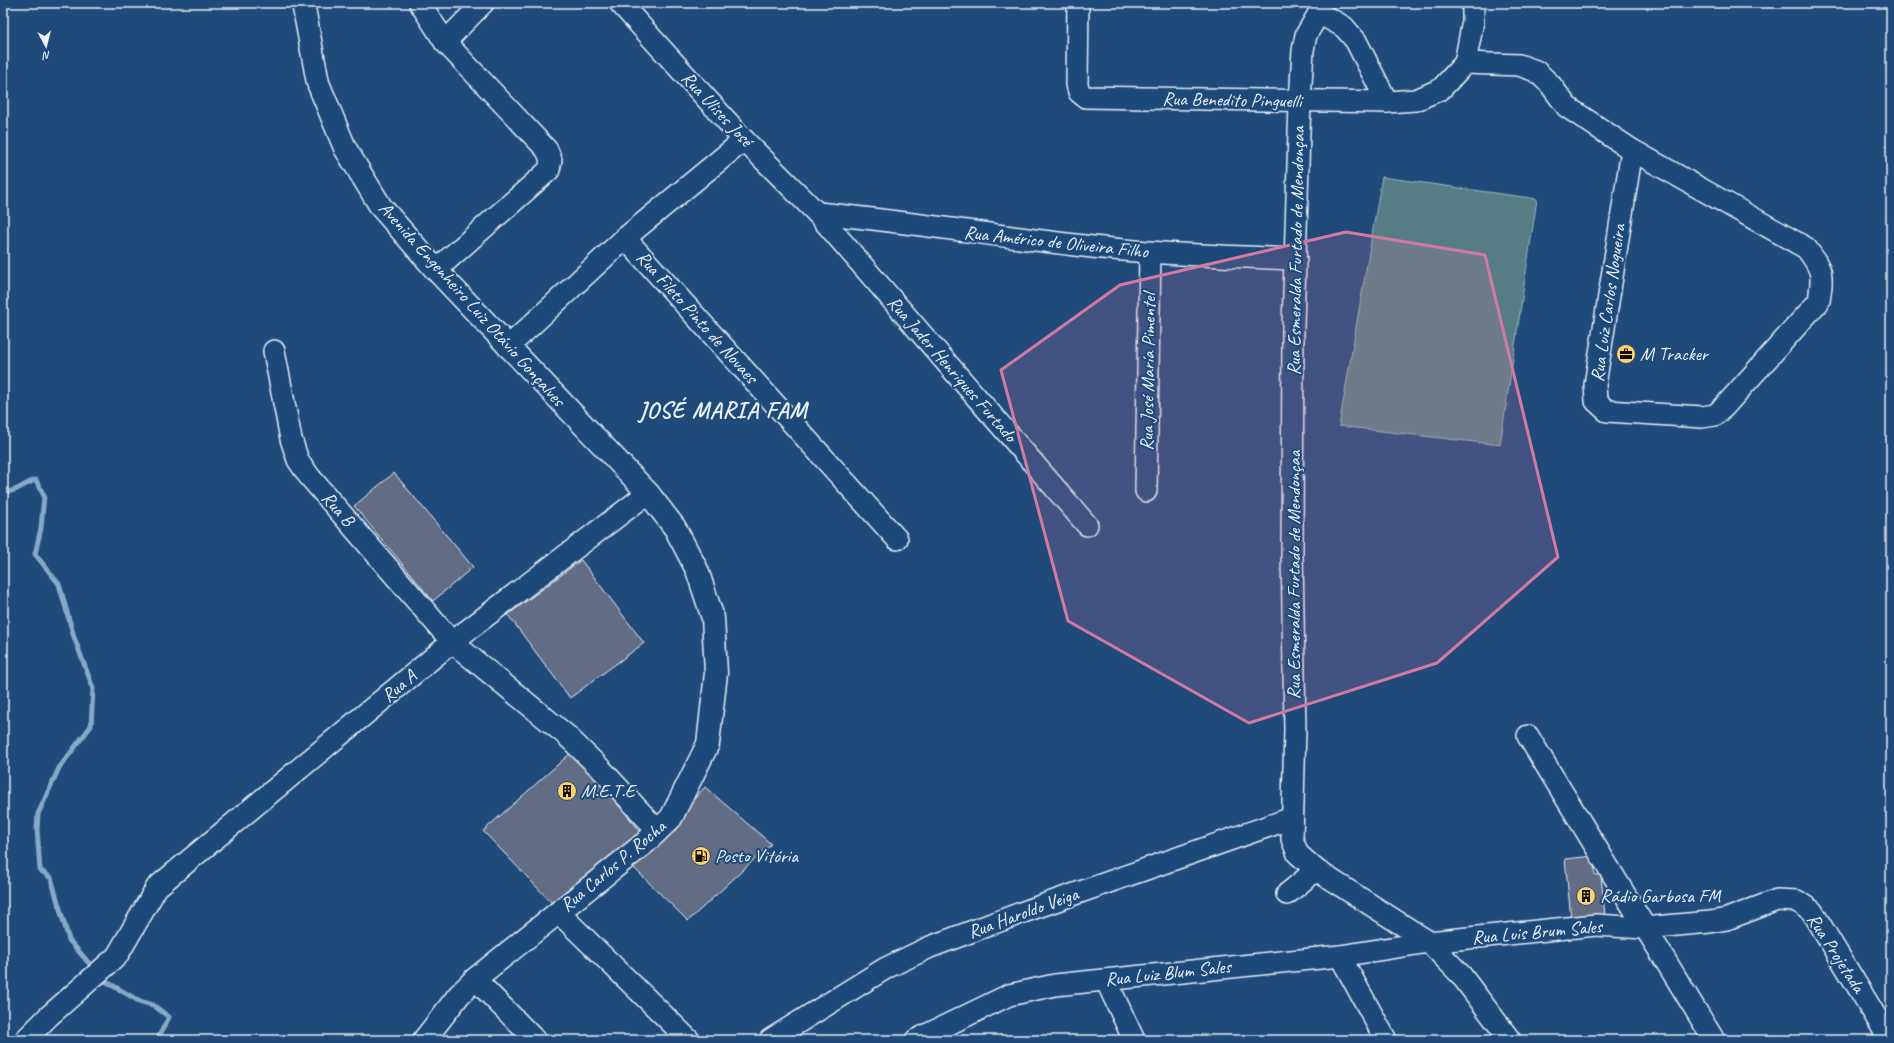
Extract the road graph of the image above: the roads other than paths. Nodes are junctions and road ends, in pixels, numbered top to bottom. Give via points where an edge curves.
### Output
1 (303, 3) edge
2 (420, 3) edge
3 (483, 3) edge
4 (620, 3) edge
5 (1078, 3) edge
6 (1473, 3) edge
7 (1317, 8) edge
8 (445, 42) junction
9 (1465, 62) junction
10 (1300, 101) junction
11 (1387, 102) junction
12 (744, 140) junction
13 (1632, 150) junction
14 (817, 213) junction
15 (625, 238) junction
16 (1150, 253) junction
17 (1296, 259) junction
18 (436, 270) junction
19 (508, 346) junction
20 (274, 351) dead end
21 (1146, 491) dead end
22 (648, 493) junction
23 (1087, 524) dead end
24 (897, 539) dead end
25 (452, 642) junction
26 (1528, 736) dead end
27 (1292, 818) junction
28 (658, 831) junction
29 (1316, 870) junction
30 (1287, 894) dead end
31 (558, 912) junction
32 (1644, 928) junction
33 (1429, 942) junction
34 (1340, 956) junction
35 (475, 979) junction
36 (1106, 980) junction
37 (25, 1040) edge
38 (424, 1040) edge
39 (535, 1040) edge
40 (689, 1040) edge
41 (770, 1040) edge
42 (916, 1040) edge
43 (1134, 1040) edge
44 (1386, 1040) edge
45 (1510, 1040) edge
46 (1714, 1040) edge
47 (1890, 1040) edge

1 - 18 main road, Avenida Engenheiro Luiz Otávio Gonçalves via 318,83 345,148 381,207
2 - 8 street
3 - 8 street
4 - 12 street, Rua Ulises José
5 - 10 street, Rua Benedito Pinguelli via 1077,84 1079,92 1085,97
6 - 9 street via 1473,21
7 - 10 street, Rua Esmeralda Furtado de Mendonçaa via 1303,50
7 - 11 street via 1344,27 1356,40
8 - 18 street via 547,150 551,160 549,170
9 - 11 street, Rua Benedito Pinguelli via 1441,89 1416,100
9 - 13 street, Rua Luiz Carlos Nogueira via 1500,66 1519,65 1536,71 1550,84 1567,107
10 - 11 street, Rua Benedito Pinguelli
10 - 17 street, Rua Esmeralda Furtado de Mendonçaa
12 - 14 street, Rua Ulises José
12 - 15 street
13 - 13 street, Rua Luiz Carlos Nogueira via 1806,248 1817,263 1822,278 1819,300 1715,415 1702,417 1607,411 1596,401 1595,385
14 - 16 street, Rua Américo de Oliveira Filho
14 - 23 street, Rua Jader Henriques Furtado
15 - 19 street
15 - 24 street, Rua Fileto Pinto de Novaes
16 - 17 street, Rua Américo de Oliveira Filho
16 - 21 street, Rua José María Pimentel
17 - 27 street, Rua Esmeralda Furtado de Mendonçaa via 1293,326 1292,545 1295,730
18 - 19 main road, Avenida Engenheiro Luiz Otávio Gonçalves
19 - 22 main road, Avenida Engenheiro Luiz Otávio Gonçalves
20 - 25 street, Rua B via 291,439 298,460
22 - 25 street, Rua A
22 - 28 main road, Rua Carlos P. Rocha via 675,528 697,570 713,618 716,673 708,744 671,818
25 - 28 street, Rua B via 566,735
25 - 37 street, Rua A via 158,887 117,956
26 - 32 street
27 - 29 street, Rua Esmeralda Furtado de Mendonçaa via 1292,839 1298,854
27 - 41 street, Rua Haroldo Veiga via 930,947 886,968
28 - 31 main road, Rua Carlos P. Rocha
29 - 30 street
29 - 33 street, Rua Esmeralda Furtado de Mendonçaa
31 - 35 main road, Rua Carlos P. Rocha
31 - 40 street
32 - 33 street, Rua Luis Brum Sales via 1596,925
32 - 46 street
32 - 47 street, Rua Projetada via 1710,922 1777,900 1797,901 1812,911
33 - 34 street, Rua Luiz Blum Sales
33 - 45 street, Rua Esmeralda Furtado de Mendonçaa via 1461,975
34 - 36 street, Rua Luiz Blum Sales
34 - 44 street
35 - 38 main road, Rua Carlos P. Rocha via 459,995
35 - 39 street
36 - 42 street, Rua Luiz Blum Sales via 1055,985 1009,995
36 - 43 street

